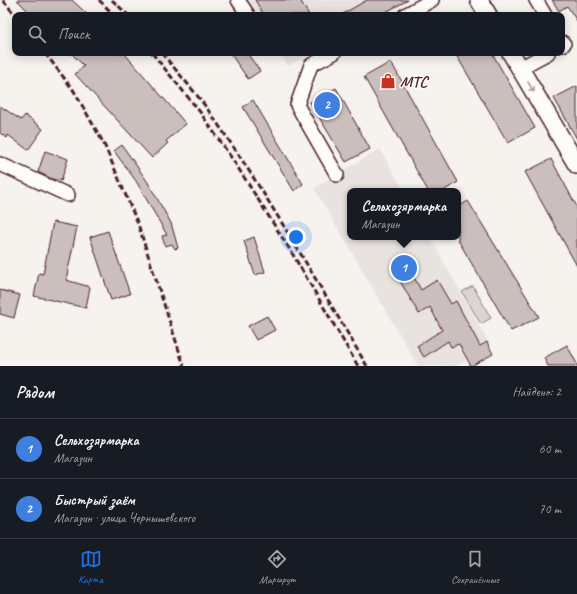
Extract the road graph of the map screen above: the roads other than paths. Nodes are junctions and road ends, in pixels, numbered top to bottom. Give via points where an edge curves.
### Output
1 (238, 0) edge
2 (432, 0) edge
3 (479, 0) edge
4 (536, 0) edge
5 (246, 12) edge
6 (410, 12) edge
7 (486, 12) edge
8 (543, 12) edge
9 (328, 56) edge
10 (513, 56) edge
11 (542, 56) edge
12 (520, 68) junction
13 (0, 164) edge
14 (577, 165) edge
15 (337, 174) dead end
16 (68, 195) dead end

1 - 5 street
2 - 6 street
3 - 7 street
4 - 8 street
9 - 15 street via 311,65 297,105
10 - 12 street
11 - 12 street
12 -> 14 street
13 - 16 street

